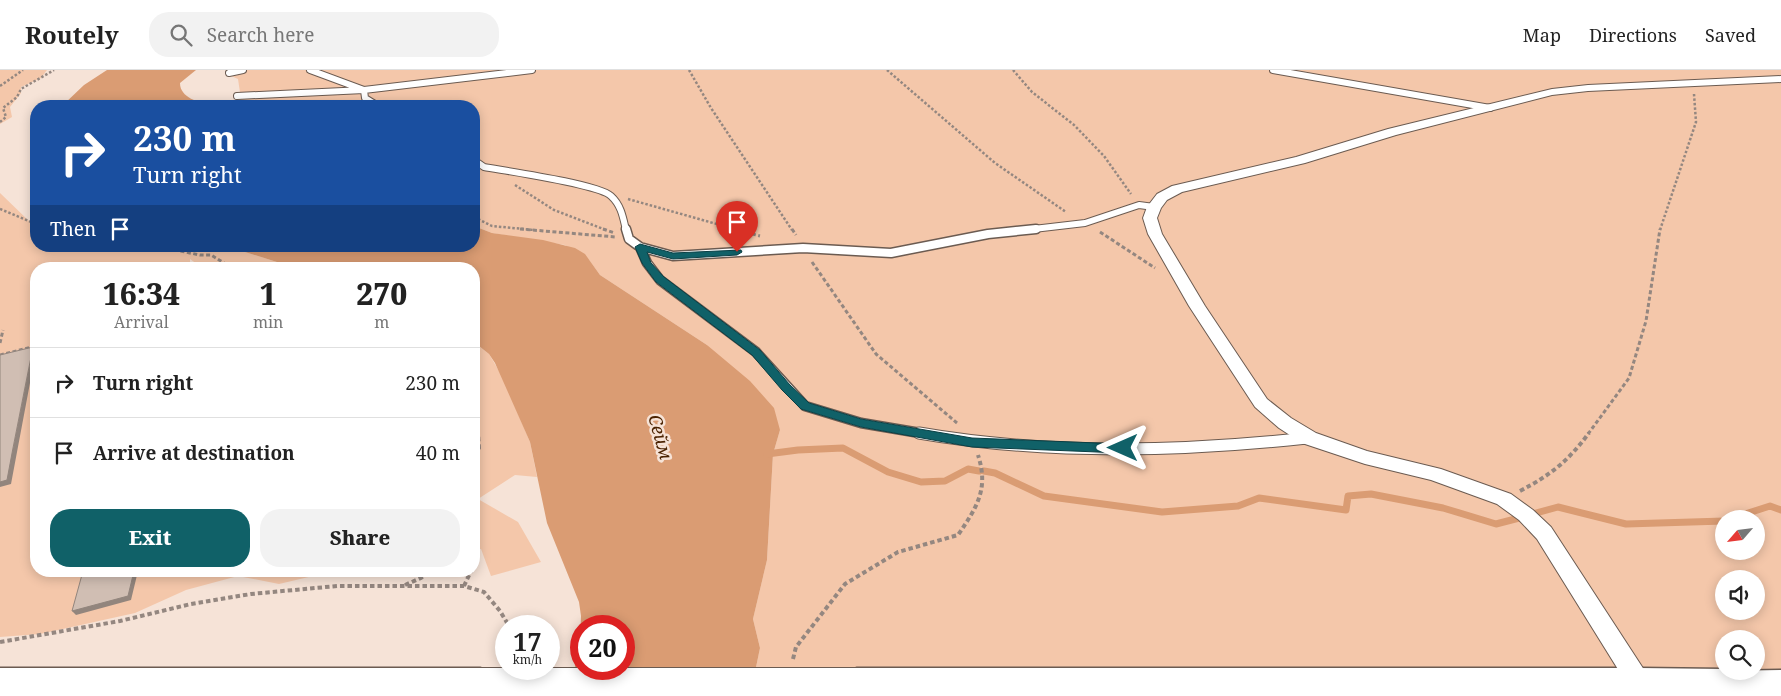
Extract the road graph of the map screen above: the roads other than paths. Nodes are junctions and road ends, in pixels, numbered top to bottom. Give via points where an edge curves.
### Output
1 (243, 70) edge
2 (310, 70) edge
3 (532, 70) edge
4 (1273, 70) edge
5 (229, 73) dead end
6 (1781, 79) edge
7 (364, 90) junction
8 (236, 96) dead end
9 (368, 100) edge
10 (1490, 108) junction
11 (480, 164) edge
12 (1146, 206) junction
13 (640, 247) junction
14 (1309, 438) junction
15 (0, 683) edge
16 (1781, 685) edge
17 (1643, 690) edge

1 - 5 lane
2 - 7 lane
3 - 7 lane
4 - 10 lane
6 - 10 street via 1588,88 1552,92
7 - 8 lane
7 - 9 lane
10 - 12 street via 1392,132 1300,160 1177,189
11 - 13 lane via 609,194 620,206 629,238
12 - 13 lane via 1085,223 988,234 891,253 804,248 673,256
12 - 14 street via 1155,234 1197,306 1261,403
13 - 14 lane via 660,280 756,352 805,406 861,423 972,442 1104,449 1236,446
14 - 17 street via 1365,458 1434,474 1504,499 1526,515 1544,533
15 - 17 street, bridge via 857,683
16 - 17 street

